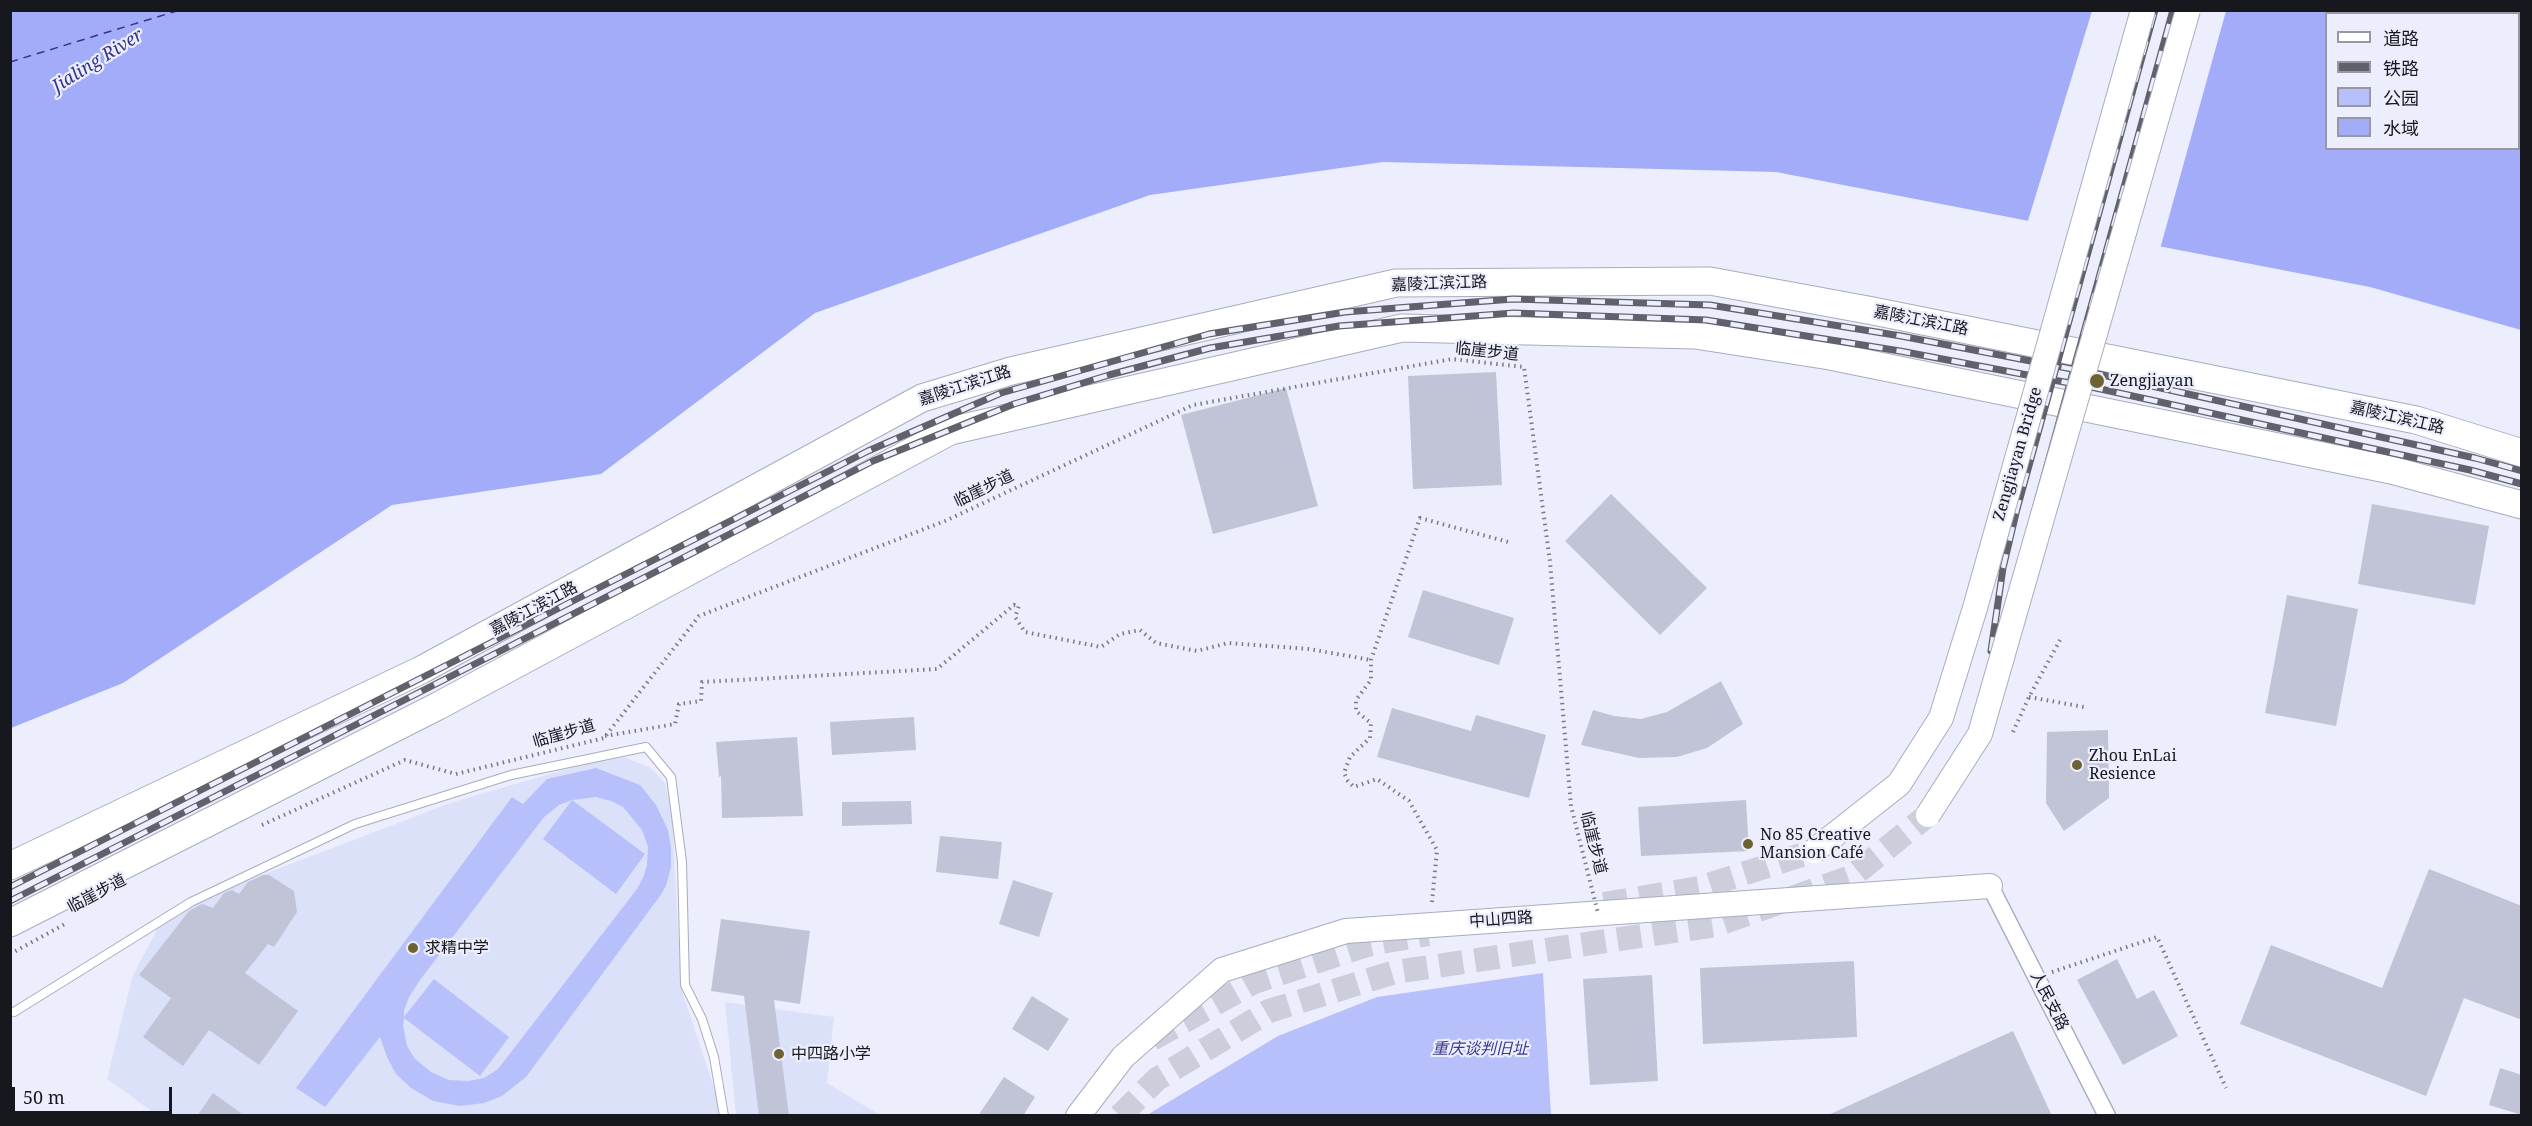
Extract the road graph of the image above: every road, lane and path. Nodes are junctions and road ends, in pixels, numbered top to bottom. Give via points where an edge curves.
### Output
1 (2143, 10) edge
2 (2188, 10) edge
3 (2522, 453) edge
4 (2522, 505) edge
5 (1512, 543) dead end
6 (2060, 640) dead end
7 (1371, 660) junction
8 (2029, 697) junction
9 (2084, 707) dead end
10 (2013, 732) dead end
11 (605, 736) junction
12 (1928, 815) tunnel mouth
13 (254, 828) dead end
14 (1814, 851) tunnel mouth
15 (10, 866) edge
16 (1990, 886) joint
17 (1598, 913) junction
18 (10, 922) edge
19 (70, 922) dead end
20 (1437, 924) junction
21 (10, 954) edge
22 (2037, 977) junction
23 (14, 1012) dead end
24 (2226, 1088) dead end
25 (724, 1116) edge
26 (1078, 1116) edge
27 (2107, 1116) edge

1 - 14 main road, Zengjiayan Bridge, bridge via 1941,718 1899,784
2 - 12 main road, bridge via 1980,734
3 - 15 main road, 嘉陵江滨江路 via 2416,420 1710,281 1395,283 1011,371 922,398 421,670
4 - 18 main road via 2391,470 1841,359 1695,334 1402,328 950,431 438,706
5 - 7 path via 1420,518
6 - 8 path
7 - 11 path via 1309,649 1228,643 1197,651 1156,644 1140,630 1120,634 1101,647 1025,632 1016,617 1019,606 1014,605 937,669 702,682 700,701 679,704 675,723
7 - 20 path via 1371,680 1356,700 1356,711 1371,723 1370,738 1350,757 1344,773 1354,787 1377,779 1409,801 1437,850 1431,900
8 - 9 path
8 - 10 path
11 - 13 path, 临崖步道, bridge via 456,774 405,760
11 - 17 path, 临崖步道, bridge via 699,616 945,521 1192,405 1452,358 1524,367 1550,562 1571,806
16 - 17 main road, 中山四路
16 - 22 street, 人民支路
17 - 20 main road, 中山四路
19 - 21 path, 临崖步道
20 - 26 main road, 中山四路 via 1346,931 1222,970 1123,1057
22 - 24 path via 2157,937
22 - 27 street, 人民支路
23 - 25 lane via 184,906 354,824 512,775 646,747 671,777 682,862 685,985 702,1018 714,1058

